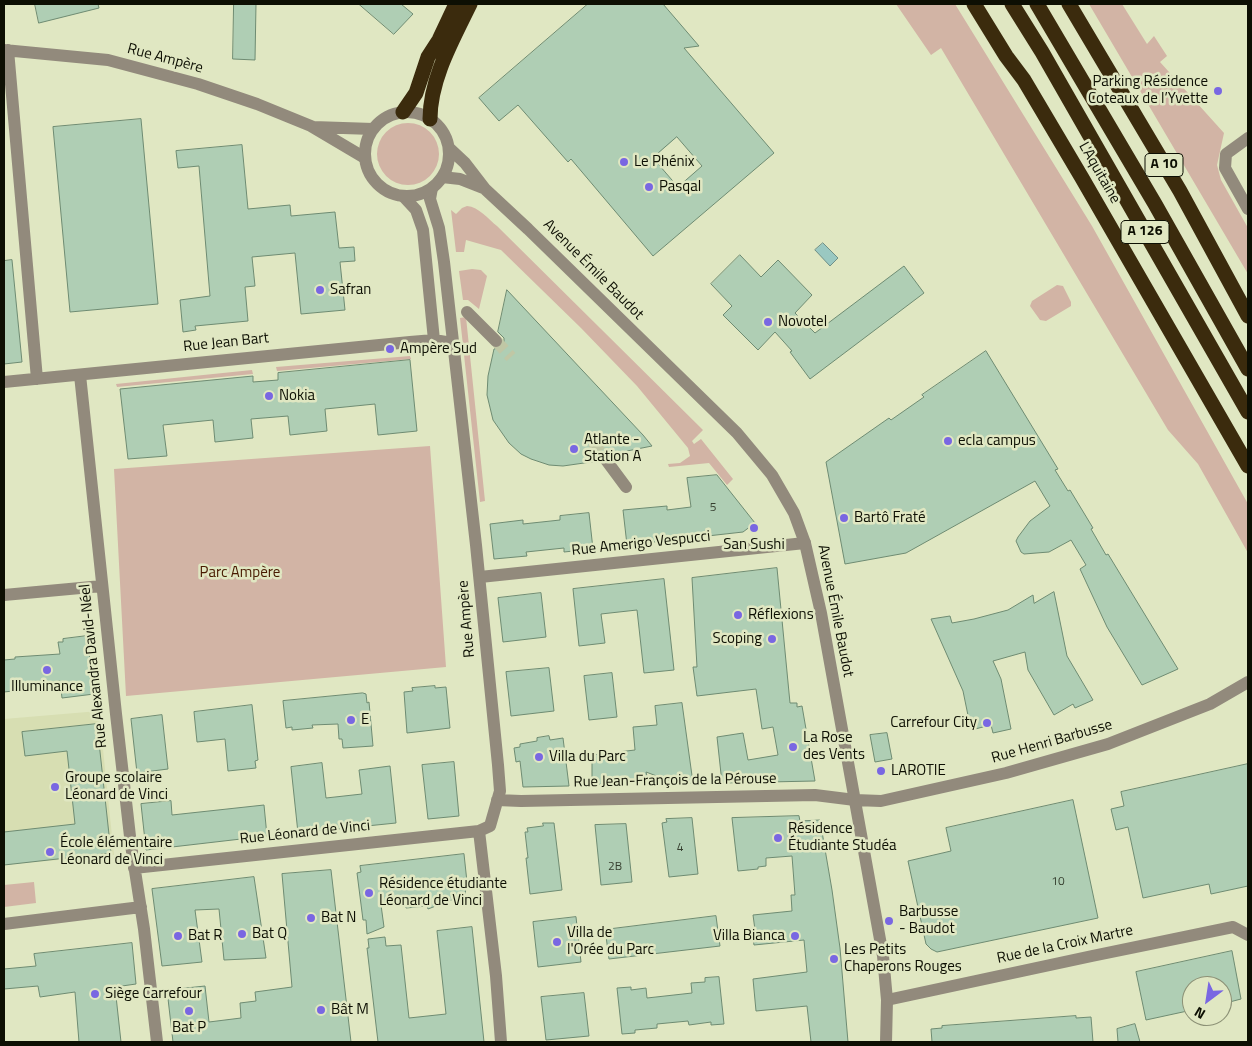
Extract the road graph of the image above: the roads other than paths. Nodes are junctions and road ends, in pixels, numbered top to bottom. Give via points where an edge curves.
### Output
1 (456, 4) edge
2 (470, 4) edge
3 (974, 4) edge
4 (1012, 4) edge
5 (1037, 4) edge
6 (1069, 4) edge
7 (6, 50) edge
8 (403, 112) junction
9 (430, 119) junction
10 (311, 126) junction
11 (373, 129) junction
12 (1248, 138) edge
13 (449, 148) junction
14 (365, 158) junction
15 (442, 177) junction
16 (432, 188) junction
17 (485, 189) junction
18 (403, 196) junction
19 (1248, 208) edge
20 (467, 312) dead end
21 (1248, 316) edge
22 (434, 340) junction
23 (496, 341) tunnel mouth
24 (452, 343) junction
25 (1248, 369) edge
26 (80, 375) junction
27 (35, 379) junction
28 (4, 382) edge
29 (1248, 412) edge
30 (606, 460) tunnel mouth
31 (1248, 466) edge
32 (626, 487) dead end
33 (805, 543) junction
34 (480, 576) junction
35 (102, 586) junction
36 (4, 595) edge
37 (1248, 682) edge
38 (497, 800) junction
39 (855, 800) junction
40 (479, 831) junction
41 (134, 868) junction
42 (140, 908) junction
43 (4, 924) edge
44 (1248, 935) edge
45 (887, 1000) junction
46 (156, 1042) edge
47 (500, 1042) edge
48 (886, 1042) edge

1 - 8 highway via 428,57 416,93
2 - 9 highway via 440,70
3 - 31 highway, L'Aquitaine via 1024,80
4 - 29 highway, A 126
5 - 25 highway, A 126
6 - 21 highway, A 10 via 1180,191
7 - 10 street, Rue Ampère via 108,60 159,72
7 - 27 street
8 - 9 street
8 - 11 street via 386,118
9 - 13 street via 442,131
10 - 11 street, Rue Ampère
10 - 14 street, Rue Ampère
11 - 14 street via 366,143
12 - 19 street via 1226,154 1224,168
13 - 15 street
13 - 17 street, Avenue Émile Baudot
14 - 18 street via 377,184
15 - 16 street
15 - 17 street, Avenue Émile Baudot via 460,179
16 - 18 street via 418,195
16 - 24 street, Rue Ampère via 430,199 439,228
17 - 33 street, Avenue Émile Baudot via 750,447 772,475 794,513
18 - 22 street via 416,210 423,230
20 - 23 street
22 - 24 street, Rue Jean Bart
22 - 26 street, Rue Jean Bart
24 - 34 street, Rue Ampère
26 - 27 street, Rue Jean Bart
26 - 35 street, Rue Alexandra David-Néel
27 - 28 street, Rue Jean Bart
30 - 32 street
33 - 34 street, Rue Amerigo Vespucci
33 - 39 street, Avenue Émile Baudot
34 - 38 street, Rue Ampère via 500,791
35 - 36 street
35 - 41 street, Rue Alexandra David-Néel
37 - 39 street, Rue Henri Barbusse via 1210,704 1108,744 998,775 881,800
38 - 39 street, Rue Jean-François de la Pérouse via 815,795
38 - 40 street, Rue Ampère via 490,826
39 - 45 street, Avenue Émile Baudot via 883,956
40 - 41 street, Rue Léonard de Vinci
40 - 47 street via 496,976
41 - 42 street, Rue Alexandra David-Néel
42 - 43 street
42 - 46 street, Rue Alexandra David-Néel
44 - 45 street, Rue de la Croix Martre via 1233,927
45 - 48 street, Avenue Émile Baudot

